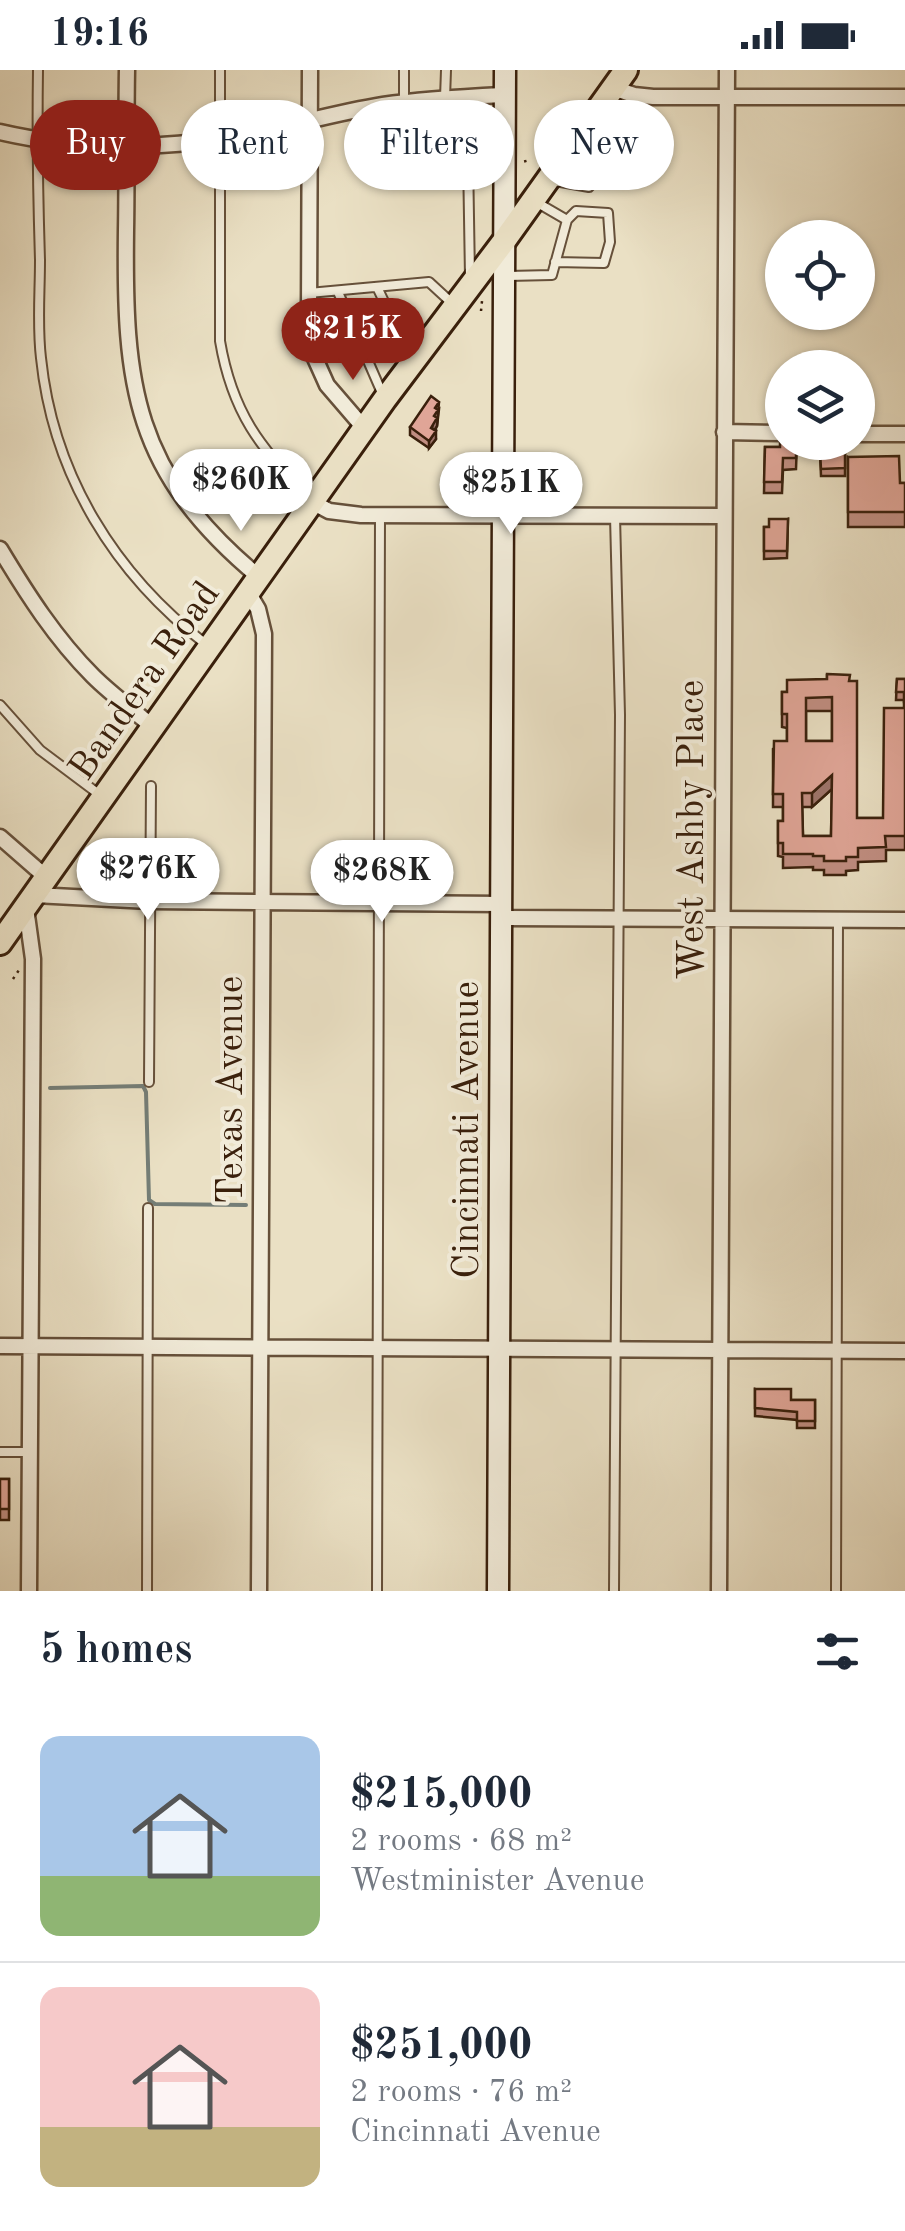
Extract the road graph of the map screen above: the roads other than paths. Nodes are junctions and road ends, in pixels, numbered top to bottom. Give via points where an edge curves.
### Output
1 (38, 70) edge
2 (127, 70) edge
3 (220, 70) edge
4 (310, 70) edge
5 (404, 70) edge
6 (446, 70) edge
7 (504, 70) edge
8 (727, 70) edge
9 (619, 79) edge
10 (728, 94) junction
11 (504, 95) junction
12 (468, 97) junction
13 (905, 97) edge
14 (445, 98) junction
15 (38, 100) edge
16 (127, 100) edge
17 (220, 100) edge
18 (310, 100) edge
19 (404, 100) edge
20 (424, 100) edge
21 (604, 100) edge
22 (0, 132) edge
23 (30, 138) edge
24 (38, 190) edge
25 (126, 190) edge
26 (219, 190) edge
27 (309, 190) edge
28 (540, 190) edge
29 (533, 200) junction
30 (567, 220) junction
31 (504, 241) junction
32 (555, 262) junction
33 (504, 276) junction
34 (377, 287) junction
35 (338, 292) junction
36 (308, 293) junction
37 (479, 293) junction
38 (455, 306) junction
39 (413, 362) junction
40 (384, 399) junction
41 (364, 428) junction
42 (724, 432) junction
43 (765, 433) edge
44 (875, 434) edge
45 (905, 434) edge
46 (312, 502) junction
47 (380, 515) junction
48 (502, 515) junction
49 (615, 516) junction
50 (724, 516) junction
51 (0, 549) edge
52 (253, 585) junction
53 (210, 647) junction
54 (0, 705) edge
55 (153, 727) junction
56 (150, 786) dead end
57 (104, 798) junction
58 (0, 837) edge
59 (36, 894) junction
60 (149, 901) junction
61 (263, 901) junction
62 (378, 903) junction
63 (501, 911) junction
64 (616, 919) junction
65 (722, 920) junction
66 (838, 920) junction
67 (905, 920) edge
68 (0, 944) edge
69 (150, 1082) dead end
70 (148, 1208) dead end
71 (0, 1346) edge
72 (30, 1346) junction
73 (147, 1348) junction
74 (260, 1349) junction
75 (378, 1349) junction
76 (499, 1349) junction
77 (615, 1350) junction
78 (720, 1350) junction
79 (837, 1351) junction
80 (905, 1351) edge
81 (0, 1452) edge
82 (30, 1452) junction
83 (30, 1591) edge
84 (148, 1591) edge
85 (260, 1591) edge
86 (377, 1591) edge
87 (498, 1591) edge
88 (614, 1591) edge
89 (719, 1591) edge
90 (836, 1591) edge

1 - 15 lane
2 - 16 street
3 - 17 lane
4 - 18 street
5 - 19 lane
6 - 14 lane
7 - 11 street, Cincinnati Avenue
8 - 10 street, West Ashby Place
9 - 10 street via 634,95
9 - 21 main road, Bandera Road
10 - 13 street
10 - 42 street, West Ashby Place
11 - 12 street
11 - 31 street, Cincinnati Avenue
12 - 14 street
12 - 37 lane
14 - 20 street
22 - 23 street
24 - 53 lane via 41,360 64,458 98,528 128,570
25 - 52 street via 127,342 138,405 175,489
26 - 46 lane via 224,364 262,449
27 - 36 street
28 - 29 main road, Bandera Road
29 - 30 lane
29 - 31 main road, Bandera Road
30 - 32 lane
30 - 32 lane via 576,211 608,213 610,242 604,263
31 - 33 street, Cincinnati Avenue
31 - 37 main road, Bandera Road
32 - 33 lane via 552,274
33 - 48 street, Cincinnati Avenue
34 - 35 lane
34 - 38 lane via 429,282
34 - 39 lane
35 - 36 lane
35 - 40 lane
36 - 41 street via 319,370
37 - 38 main road, Bandera Road
38 - 39 main road, Bandera Road
39 - 40 main road, Bandera Road
40 - 41 main road, Bandera Road
41 - 46 main road, Bandera Road
42 - 43 street
42 - 50 street, West Ashby Place
44 - 45 street
46 - 47 street via 338,513
46 - 52 main road, Bandera Road
47 - 48 street
47 - 62 lane
48 - 49 street
48 - 63 street, Cincinnati Avenue
49 - 50 street
49 - 64 lane
50 - 65 street, West Ashby Place
51 - 55 street via 58,638
52 - 53 main road, Bandera Road
52 - 61 street, Texas Avenue via 264,634
53 - 55 main road, Bandera Road
54 - 57 lane via 40,750
55 - 57 main road, Bandera Road
56 - 60 lane
57 - 59 main road, Bandera Road
58 - 59 street
59 - 60 street
59 - 68 main road, Bandera Road
59 - 72 street
60 - 61 street
60 - 69 lane
61 - 62 street
61 - 74 street, Texas Avenue
62 - 63 street
62 - 75 lane
63 - 64 street
63 - 76 street, Cincinnati Avenue
64 - 65 street
64 - 77 lane
65 - 66 street
65 - 78 street, West Ashby Place
66 - 67 street
66 - 79 lane
70 - 73 lane
71 - 72 street
72 - 73 street
72 - 82 street
73 - 74 street
73 - 84 lane
74 - 75 street
74 - 85 street, Texas Avenue
75 - 76 street
75 - 86 lane
76 - 77 street
76 - 87 street, Cincinnati Avenue
77 - 78 street
77 - 88 lane
78 - 79 street
78 - 89 street, West Ashby Place
79 - 80 street
79 - 90 lane
81 - 82 lane
82 - 83 street

